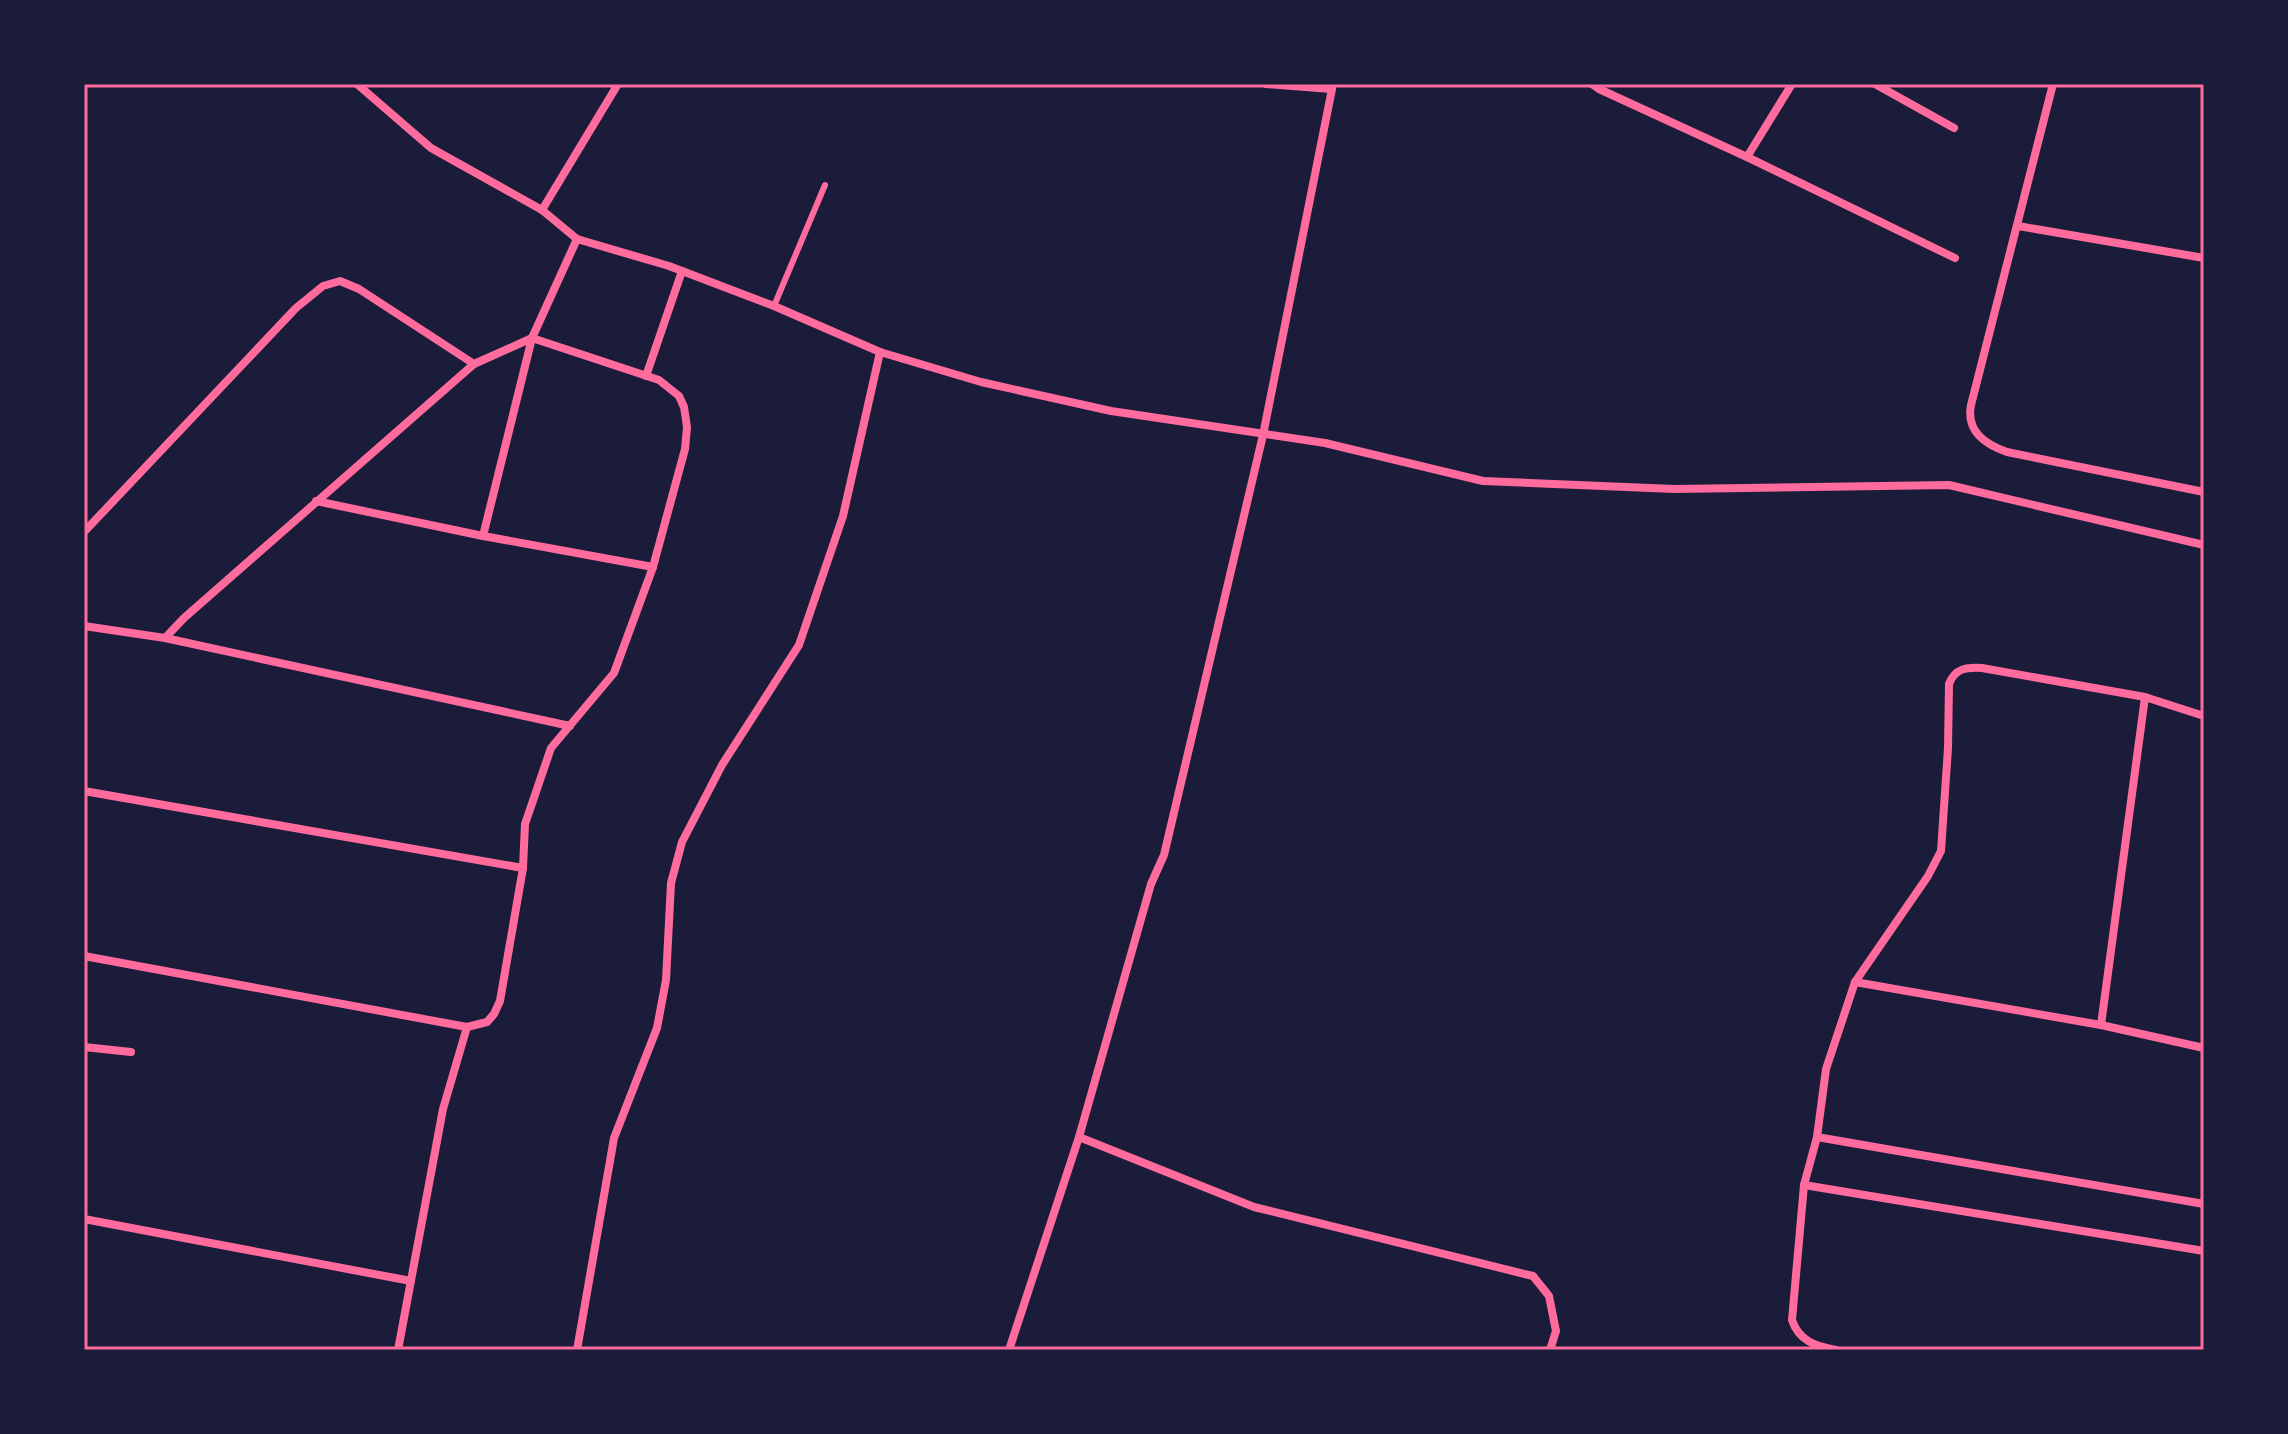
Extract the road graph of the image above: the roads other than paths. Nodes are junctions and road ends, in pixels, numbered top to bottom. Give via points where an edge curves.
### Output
1 (357, 84) edge
2 (618, 84) edge
3 (1266, 84) edge
4 (1592, 84) edge
5 (1792, 84) edge
6 (1875, 84) edge
7 (2053, 84) edge
8 (1332, 86) edge
9 (1954, 128) dead end
10 (1747, 157) junction
11 (825, 185) dead end
12 (542, 210) junction
13 (2018, 226) junction
14 (577, 239) junction
15 (1955, 258) dead end
16 (2204, 258) edge
17 (682, 271) junction
18 (774, 306) junction
19 (532, 338) junction
20 (880, 352) junction
21 (474, 364) junction
22 (646, 376) junction
23 (1263, 435) junction
24 (2204, 492) edge
25 (316, 501) junction
26 (84, 532) edge
27 (483, 536) junction
28 (2204, 545) edge
29 (653, 567) junction
30 (84, 626) edge
31 (165, 638) junction
32 (2145, 697) junction
33 (2204, 716) edge
34 (570, 726) junction
35 (84, 791) edge
36 (523, 868) junction
37 (84, 956) edge
38 (1855, 982) junction
39 (2101, 1025) junction
40 (467, 1027) junction
41 (84, 1047) edge
42 (2204, 1048) edge
43 (131, 1052) dead end
44 (1079, 1137) junction
45 (1817, 1137) junction
46 (1804, 1185) junction
47 (2204, 1204) edge
48 (84, 1219) edge
49 (2204, 1251) edge
50 (411, 1281) junction
51 (398, 1350) edge
52 (577, 1350) edge
53 (1009, 1350) edge
54 (1550, 1350) edge
55 (1836, 1350) edge

1 - 12 street via 431,148
2 - 12 street
3 - 8 street
4 - 10 street
5 - 10 street
6 - 9 street
7 - 13 street
8 - 23 street
10 - 15 street
11 - 18 lane
12 - 14 street
13 - 16 street
13 - 24 street via 1971,405 1975,432 2007,452
14 - 17 street
14 - 19 street
17 - 18 street
17 - 22 street
18 - 20 street
19 - 21 street
19 - 22 street
19 - 27 street
20 - 23 street via 981,382 1111,411
20 - 52 street via 843,516 799,645 722,765 682,842 671,883 666,980 657,1028 614,1138
21 - 25 street
21 - 26 street via 359,289 340,281 323,286 296,308
22 - 29 street via 679,396 687,427
23 - 28 street via 1325,443 1483,481 1674,489 1949,485
23 - 44 street via 1164,855 1151,884
25 - 27 street
25 - 31 street
27 - 29 street
29 - 34 street via 614,673
30 - 31 street
31 - 34 street
32 - 33 street
32 - 38 street via 1982,668 1963,668 1952,675 1941,851
32 - 39 street
34 - 36 street via 551,748 525,824
35 - 36 street
36 - 40 street via 500,1001 487,1022
37 - 40 street
38 - 39 street
38 - 45 street via 1826,1069
39 - 42 street
40 - 50 street via 443,1109
41 - 43 street
44 - 53 street
44 - 54 street via 1254,1207 1533,1276 1549,1296 1556,1331
45 - 46 street
45 - 47 street
46 - 49 street
46 - 55 street via 1792,1320 1807,1342
48 - 50 street
50 - 51 street

